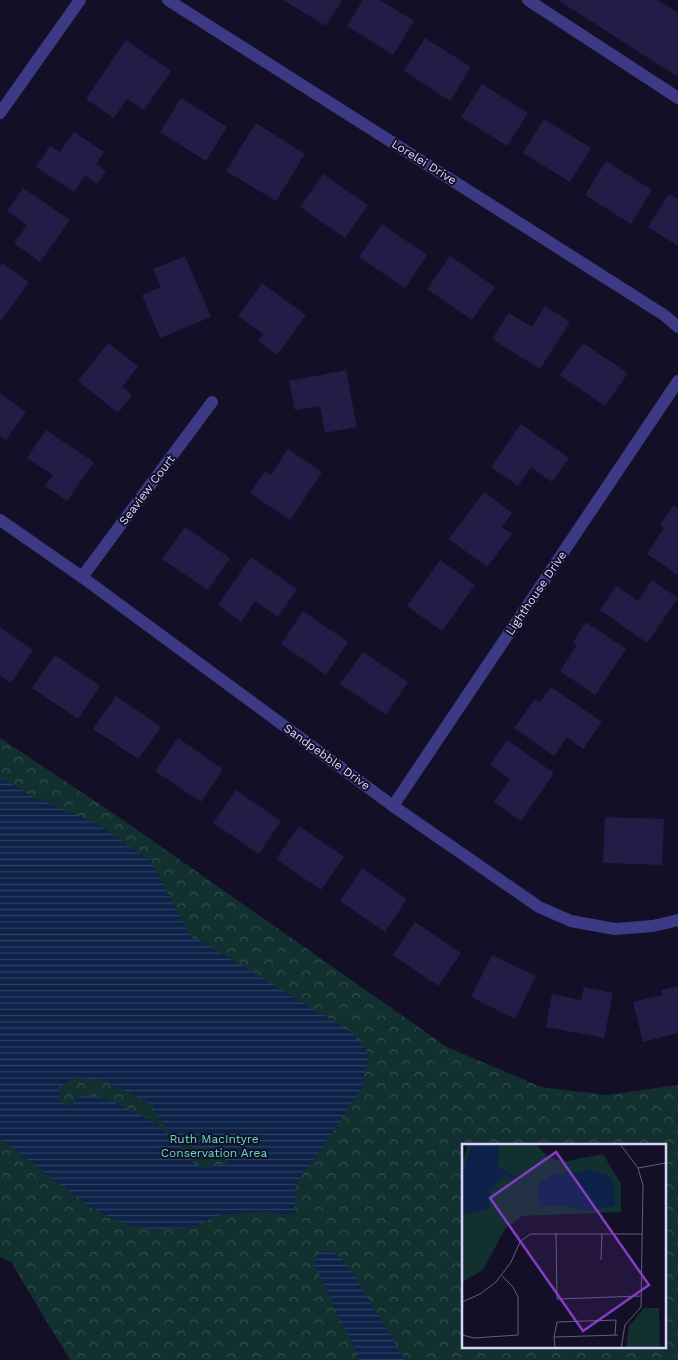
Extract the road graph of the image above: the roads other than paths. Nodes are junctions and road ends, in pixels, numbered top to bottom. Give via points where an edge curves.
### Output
1 (80, 0) edge
2 (168, 0) edge
3 (528, 0) edge
4 (678, 98) edge
5 (0, 113) edge
6 (678, 328) edge
7 (678, 381) edge
8 (212, 402) dead end
9 (0, 520) edge
10 (82, 577) junction
11 (393, 806) junction
12 (678, 920) edge

1 - 5 street
2 - 6 street, Lorelei Drive via 664,315
3 - 4 street
7 - 11 street, Lighthouse Drive
8 - 10 street, Seaview Court
9 - 10 street, Sandpebble Drive
10 - 11 street, Sandpebble Drive
11 - 12 street, Sandpebble Drive via 539,907 571,921 615,929 654,926

